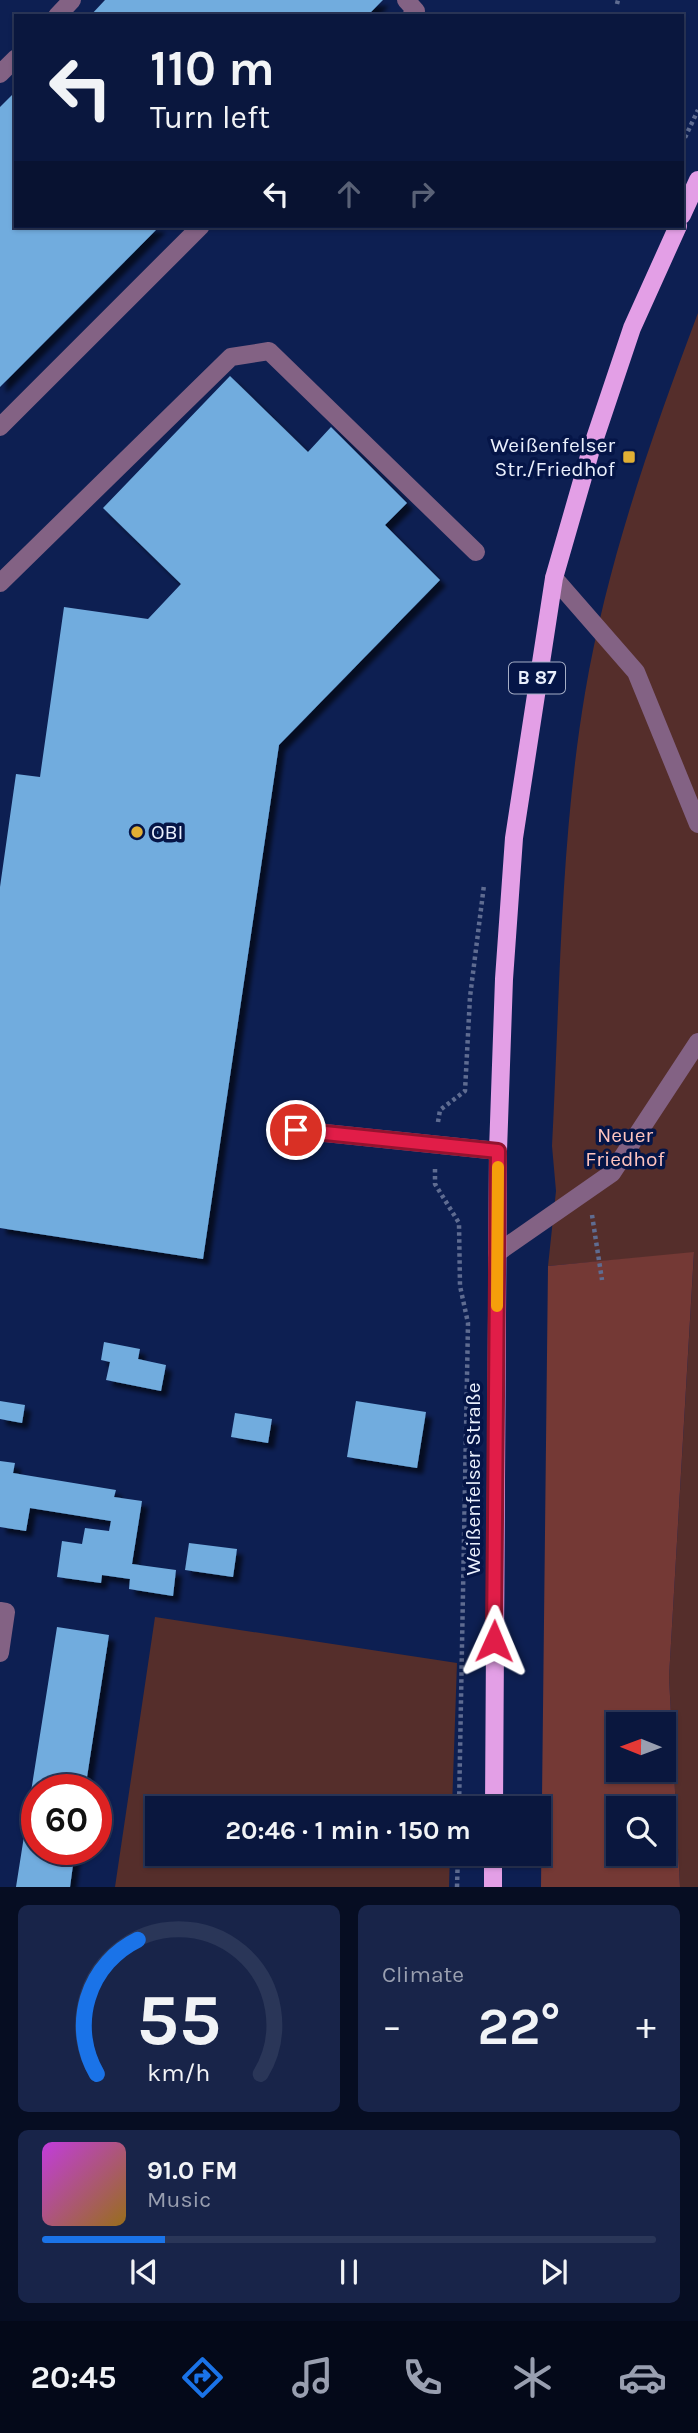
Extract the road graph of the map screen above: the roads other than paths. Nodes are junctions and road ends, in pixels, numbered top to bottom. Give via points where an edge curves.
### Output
1 (72, 0) edge
2 (406, 0) edge
3 (59, 14) edge
4 (413, 14) edge
5 (14, 60) edge
6 (0, 74) edge
7 (698, 180) edge
8 (684, 211) edge
9 (199, 228) edge
10 (677, 228) edge
11 (0, 427) edge
12 (476, 552) dead end
13 (554, 578) junction
14 (0, 583) edge
15 (698, 824) edge
16 (698, 1042) edge
17 (296, 1130) dead end
18 (498, 1151) junction
19 (497, 1252) junction
20 (0, 1611) edge
21 (0, 1653) edge
22 (494, 1796) edge
23 (493, 1866) edge
24 (493, 1887) edge

1 - 3 lane
2 - 4 lane via 416,10
5 - 6 lane
7 - 8 main road
9 - 11 lane
10 - 13 main road, B 87 via 632,327
12 - 14 lane via 269,351 231,357
13 - 15 lane via 636,673
13 - 18 main road, B 87 via 514,838
16 - 19 lane via 612,1173
17 - 18 lane
18 - 19 main road, Weißenfelser Straße / B 87
19 - 22 main road, Weißenfelser Straße / B 87
20 - 21 lane via 6,1612
23 - 24 main road

